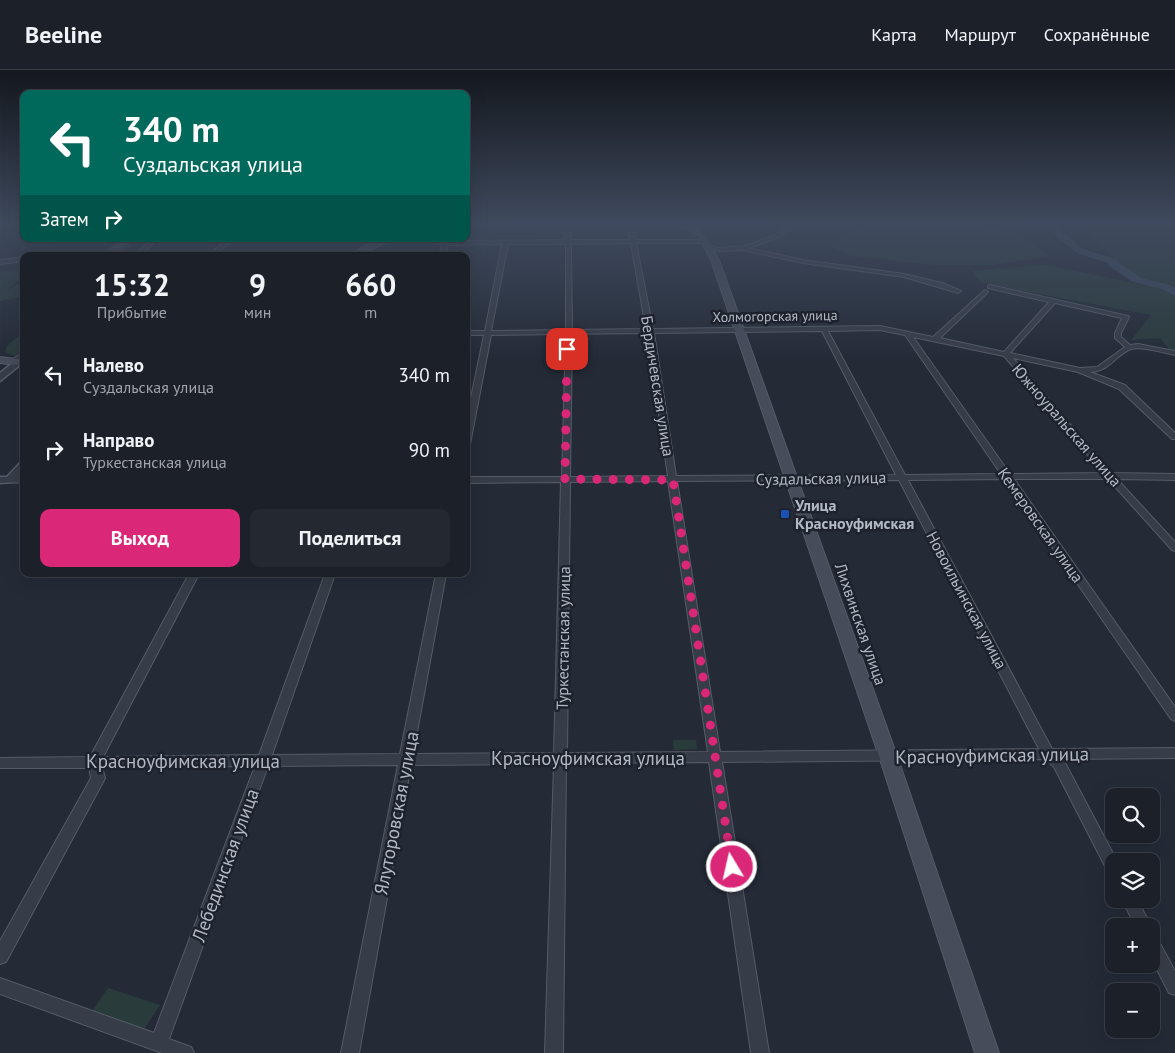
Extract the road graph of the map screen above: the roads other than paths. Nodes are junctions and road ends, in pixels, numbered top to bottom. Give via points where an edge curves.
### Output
1 (500, 269) edge
2 (568, 269) edge
3 (639, 269) edge
4 (718, 269) edge
5 (855, 269) edge
6 (958, 291) dead end
7 (1053, 301) junction
8 (824, 329) junction
9 (740, 330) junction
10 (650, 331) junction
11 (569, 332) junction
12 (470, 333) edge
13 (488, 333) junction
14 (907, 333) junction
15 (935, 339) junction
16 (1129, 347) junction
17 (1175, 353) edge
18 (1006, 354) junction
19 (0, 360) edge
20 (20, 360) edge
21 (1080, 370) junction
22 (0, 378) edge
23 (470, 424) edge
24 (1175, 437) edge
25 (20, 468) edge
26 (1110, 476) junction
27 (1008, 477) junction
28 (1175, 477) edge
29 (903, 478) junction
30 (565, 479) junction
31 (792, 479) junction
32 (5, 480) edge
33 (20, 480) edge
34 (470, 480) edge
35 (673, 480) junction
36 (1175, 548) edge
37 (192, 577) edge
38 (329, 577) edge
39 (441, 577) edge
40 (1175, 716) edge
41 (1175, 753) edge
42 (1048, 754) junction
43 (888, 756) junction
44 (715, 757) junction
45 (561, 758) junction
46 (406, 760) junction
47 (263, 761) junction
48 (94, 762) junction
49 (0, 763) edge
50 (1106, 853) edge
51 (0, 956) edge
52 (1160, 959) edge
53 (0, 986) edge
54 (1175, 987) edge
55 (159, 1043) junction
56 (185, 1053) edge
57 (350, 1053) edge
58 (554, 1053) edge
59 (760, 1053) edge
60 (987, 1053) edge

1 - 13 street
2 - 11 street, Туркестанская улица
3 - 10 street, Бердичевская улица
4 - 9 main road, Лихвинская улица
5 - 6 street via 924,279
7 - 15 street via 988,289
7 - 16 street via 1126,317 1118,338
7 - 18 street, Южноуральская улица
8 - 9 street, Холмогорская улица
8 - 14 street, Холмогорская улица via 880,328
8 - 29 street, Новоильинская улица
9 - 10 street, Холмогорская улица
9 - 31 main road, Лихвинская улица
10 - 11 street, Холмогорская улица
10 - 35 street, Бердичевская улица
11 - 13 street, Холмогорская улица
11 - 30 street, Туркестанская улица
12 - 13 street, Холмогорская улица
13 - 23 street
14 - 15 street, Холмогорская улица
14 - 27 street, Кемеровская улица
15 - 18 street, Холмогорская улица
16 - 17 street
16 - 21 street via 1099,369
18 - 21 street, Холмогорская улица
18 - 26 street, Южноуральская улица
19 - 20 main road
20 - 22 street
21 - 24 street via 1122,387
25 - 32 street
26 - 27 street, Суздальская улица
26 - 28 street, Суздальская улица
26 - 36 street, Южноуральская улица
27 - 29 street, Суздальская улица
27 - 40 street, Кемеровская улица
29 - 31 street, Суздальская улица
29 - 42 street, Новоильинская улица
30 - 34 street, Суздальская улица
30 - 35 street, Суздальская улица
30 - 45 street, Туркестанская улица
31 - 35 street, Суздальская улица
31 - 43 main road, Лихвинская улица
32 - 33 street
35 - 44 street, Бердичевская улица
37 - 48 street
38 - 47 street, Лебединская улица
39 - 46 street, Ялуторовская улица
41 - 42 street, Красноуфимская улица
42 - 43 street, Красноуфимская улица
42 - 50 street, Новоильинская улица via 1059,763
43 - 44 street, Красноуфимская улица
43 - 60 main road, Лихвинская улица
44 - 45 street, Красноуфимская улица
44 - 59 street, Бердичевская улица
45 - 46 street, Красноуфимская улица
45 - 58 street, Туркестанская улица
46 - 47 street, Красноуфимская улица
46 - 57 street, Ялуторовская улица
47 - 48 street, Красноуфимская улица
47 - 55 street, Лебединская улица
48 - 49 street, Красноуфимская улица
48 - 51 street via 98,778
52 - 54 street
53 - 55 street
55 - 56 street

